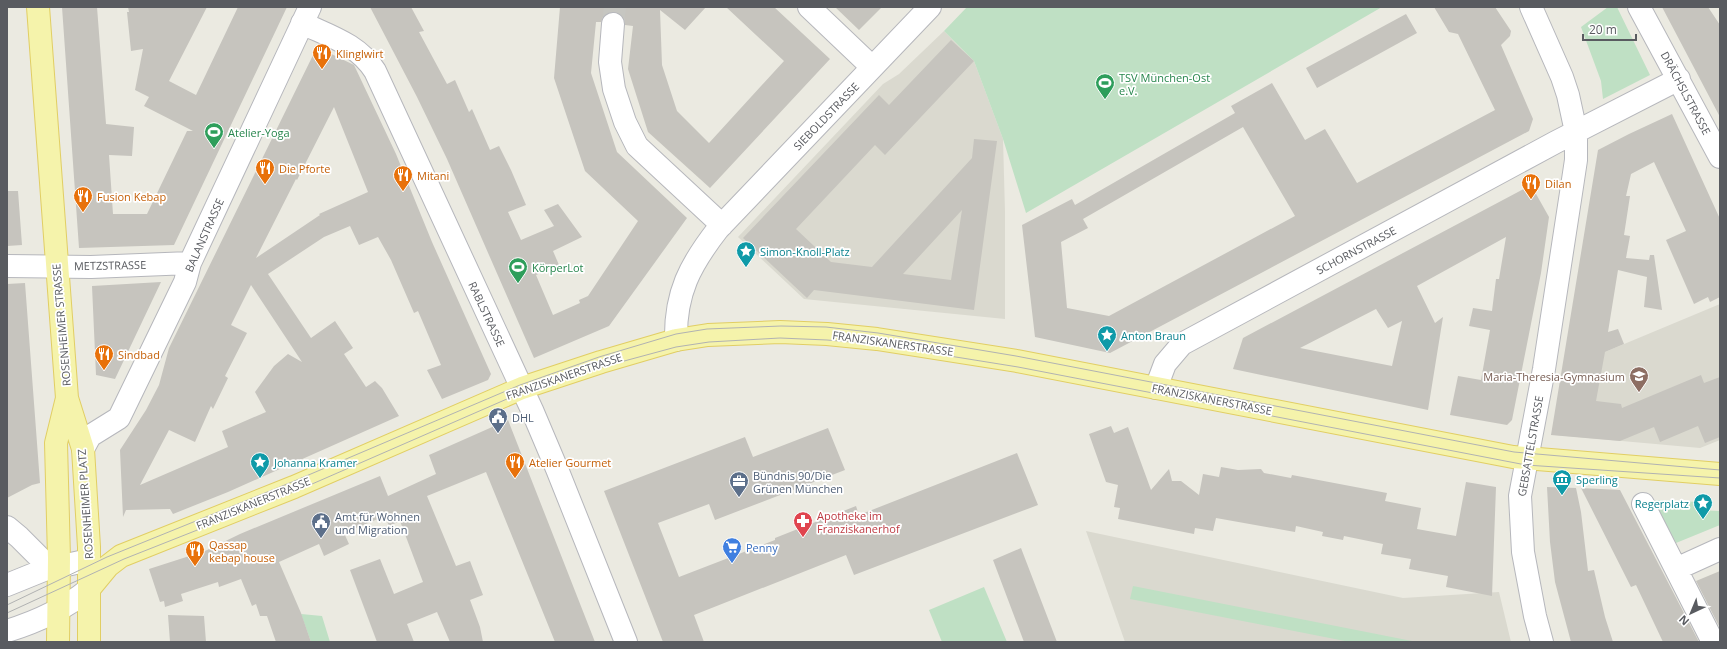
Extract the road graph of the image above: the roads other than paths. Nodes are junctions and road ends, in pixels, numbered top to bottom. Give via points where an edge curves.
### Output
1 (38, 7) edge
2 (809, 7) edge
3 (930, 7) edge
4 (1532, 7) edge
5 (1639, 7) edge
6 (306, 15) edge
7 (613, 24) tunnel mouth
8 (872, 67) junction
9 (1679, 79) junction
10 (1576, 132) junction
11 (1720, 157) edge
12 (722, 225) junction
13 (190, 263) junction
14 (7, 266) edge
15 (57, 266) junction
16 (676, 340) junction
17 (522, 388) junction
18 (1156, 388) junction
19 (67, 398) junction
20 (83, 449) junction
21 (1528, 460) junction
22 (1720, 474) edge
23 (1643, 504) dead end
24 (7, 527) edge
25 (1720, 549) edge
26 (121, 556) junction
27 (89, 560) junction
28 (50, 563) junction
29 (1676, 569) junction
30 (7, 585) edge
31 (88, 589) junction
32 (58, 610) junction
33 (7, 631) edge
34 (7, 636) edge
35 (16, 642) edge
36 (58, 642) edge
37 (89, 642) edge
38 (626, 642) edge
39 (1542, 642) edge
40 (1713, 642) edge

1 - 15 main road, ROSENHEIMER STRASSE
2 - 8 street
3 - 8 street, SIEBOLDSTRASSE
4 - 10 street, GEBSATTELSTRASSE via 1562,77
5 - 9 street, DRÄCHSLSTRASSE
6 - 13 street, BALANSTRASSE
6 - 17 street, RABLSTRASSE via 357,50 368,59 375,71
7 - 12 street via 610,62 614,89 625,122 637,146
8 - 12 street, SIEBOLDSTRASSE
9 - 10 street, SCHORNSTRASSE
9 - 11 street, DRÄCHSLSTRASSE
10 - 18 street, SCHORNSTRASSE via 1182,344 1165,364
10 - 21 street, GEBSATTELSTRASSE via 1576,160
12 - 16 street via 700,251 689,272 676,320
13 - 15 street, METZSTRASSE
13 - 20 street, BALANSTRASSE via 185,282 119,418 90,436
14 - 15 street, METZSTRASSE
15 - 19 main road, ROSENHEIMER STRASSE
16 - 17 main road, FRANZISKANERSTRASSE
16 - 18 main road, FRANZISKANERSTRASSE via 708,335 780,332 827,334 877,339 1018,361
17 - 26 main road, FRANZISKANERSTRASSE via 294,487
17 - 38 street, RABLSTRASSE via 557,468
18 - 21 main road, FRANZISKANERSTRASSE
19 - 20 main road, ROSENHEIMER PLATZ
19 - 28 main road, ROSENHEIMER STRASSE via 56,443
20 - 27 main road, ROSENHEIMER PLATZ
21 - 22 main road
21 - 39 street, GEBSATTELSTRASSE via 1520,496 1522,534 1535,616
23 - 29 street
24 - 28 street
25 - 29 street
26 - 27 main road, FRANZISKANERSTRASSE
26 - 31 main road, FRANZISKANERSTRASSE via 108,566
27 - 28 street
27 - 31 main road, ROSENHEIMER PLATZ
28 - 30 street via 37,573
28 - 32 main road, ROSENHEIMER STRASSE
29 - 40 street
31 - 32 street
31 - 37 main road
32 - 33 street via 27,625
32 - 36 main road, ROSENHEIMER STRASSE
34 - 35 street

